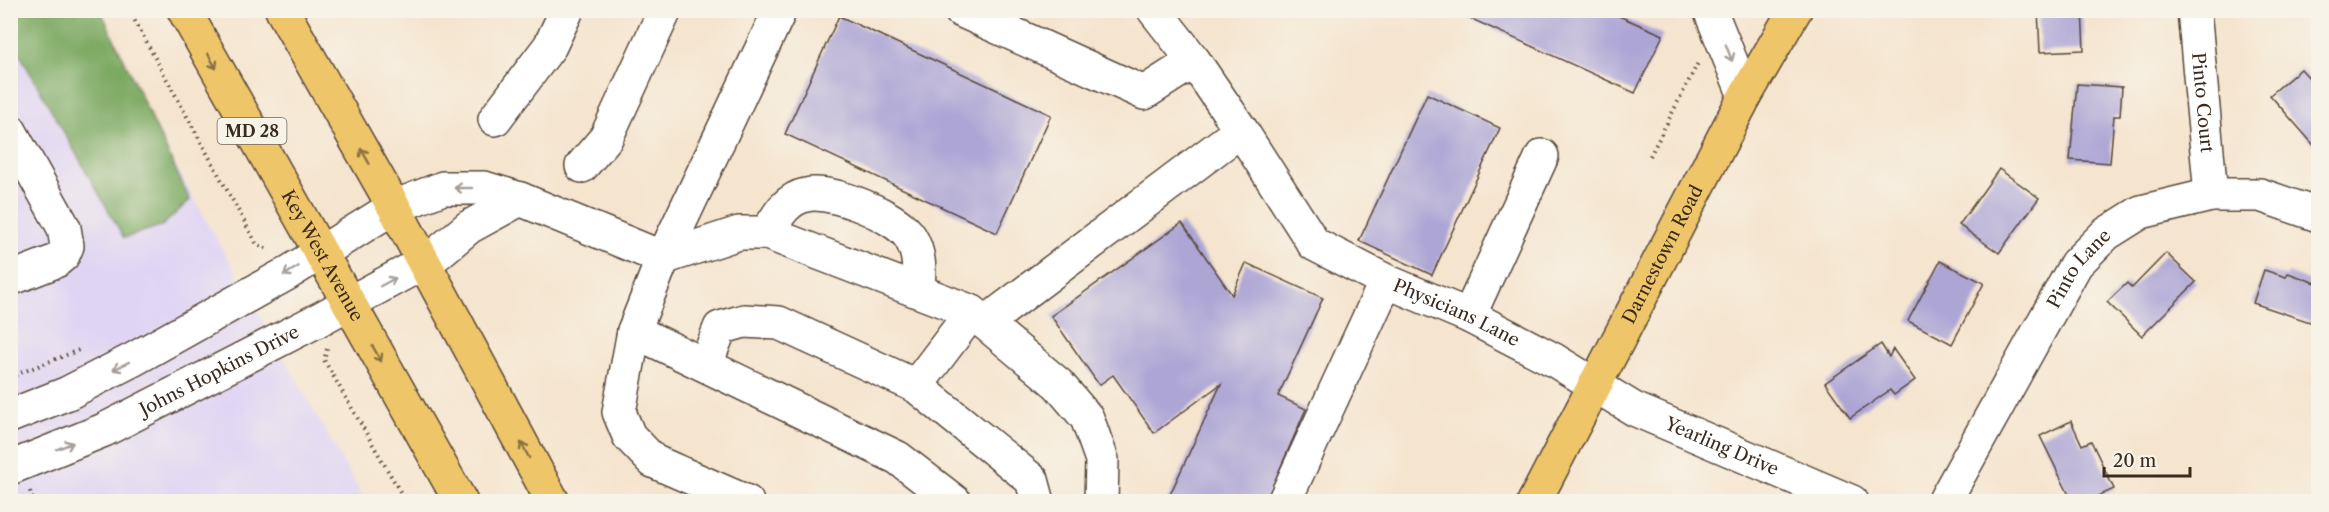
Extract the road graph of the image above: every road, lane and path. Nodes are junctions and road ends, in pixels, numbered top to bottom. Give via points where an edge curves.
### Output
1 (183, 10) edge
2 (282, 10) edge
3 (567, 10) edge
4 (665, 10) edge
5 (780, 10) edge
6 (960, 10) edge
7 (1154, 10) edge
8 (1710, 10) edge
9 (1795, 10) edge
10 (2194, 10) edge
11 (1194, 61) junction
12 (1699, 61) dead end
13 (1746, 96) junction
14 (495, 118) dead end
15 (1241, 130) junction
16 (10, 131) edge
17 (1542, 156) dead end
18 (1650, 156) dead end
19 (582, 166) dead end
20 (2211, 195) junction
21 (520, 199) junction
22 (394, 207) junction
23 (2319, 214) edge
24 (767, 233) junction
25 (320, 252) junction
26 (663, 258) junction
27 (424, 262) junction
28 (10, 279) edge
29 (1386, 281) junction
30 (918, 291) junction
31 (349, 303) junction
32 (1469, 316) junction
33 (978, 317) junction
34 (634, 331) junction
35 (706, 364) junction
36 (1594, 384) junction
37 (916, 386) junction
38 (10, 416) edge
39 (10, 468) edge
40 (461, 501) edge
41 (553, 501) edge
42 (747, 501) edge
43 (955, 501) edge
44 (1038, 501) edge
45 (1101, 501) edge
46 (1284, 501) edge
47 (1534, 501) edge
48 (1852, 501) edge
49 (1944, 501) edge

1 -> 25 main road, Key West Avenue / MD 28
22 -> 2 main road
3 - 14 street via 550,46
4 - 19 street via 606,138
5 - 26 street
6 - 11 street via 1144,93
7 - 11 street
8 -> 13 street
9 - 13 main road, Darnestown Road
10 - 20 street, Pinto Court
11 - 15 street
12 - 18 path
13 - 36 main road, Darnestown Road
15 - 29 street, Physicians Lane via 1314,244
15 - 33 street
16 - 28 street via 64,228 67,246 56,261
17 - 32 street
20 - 23 street, Pinto Lane via 2260,195
20 - 49 street, Pinto Lane via 2141,212 2106,234 2076,264
21 -> 22 street via 484,188 443,188
21 - 26 street
21 - 27 street, Johns Hopkins Drive via 469,227
22 - 25 street
22 - 27 main road
24 - 26 street via 739,233
24 - 30 street
24 - 30 street via 782,208 806,195 837,197 888,217 910,236 920,259
25 - 31 main road, Key West Avenue / MD 28
25 -> 38 street via 134,359 68,393
26 - 34 street
31 -> 27 street, Johns Hopkins Drive
41 -> 27 main road
29 - 32 street, Physicians Lane
29 - 46 street
30 - 33 street
39 -> 31 street, Johns Hopkins Drive via 104,430
31 -> 40 main road, Key West Avenue / MD 28
32 - 36 street, Physicians Lane
33 - 37 street
33 - 45 street via 1058,384 1088,418 1102,460
34 - 35 street
34 - 42 street via 618,412 629,436 653,461
35 - 37 street via 720,328 744,321 779,323
35 - 43 street via 898,458
36 - 47 main road, Darnestown Road
36 - 48 street, Yearling Drive via 1634,409
37 - 44 street via 1032,480

